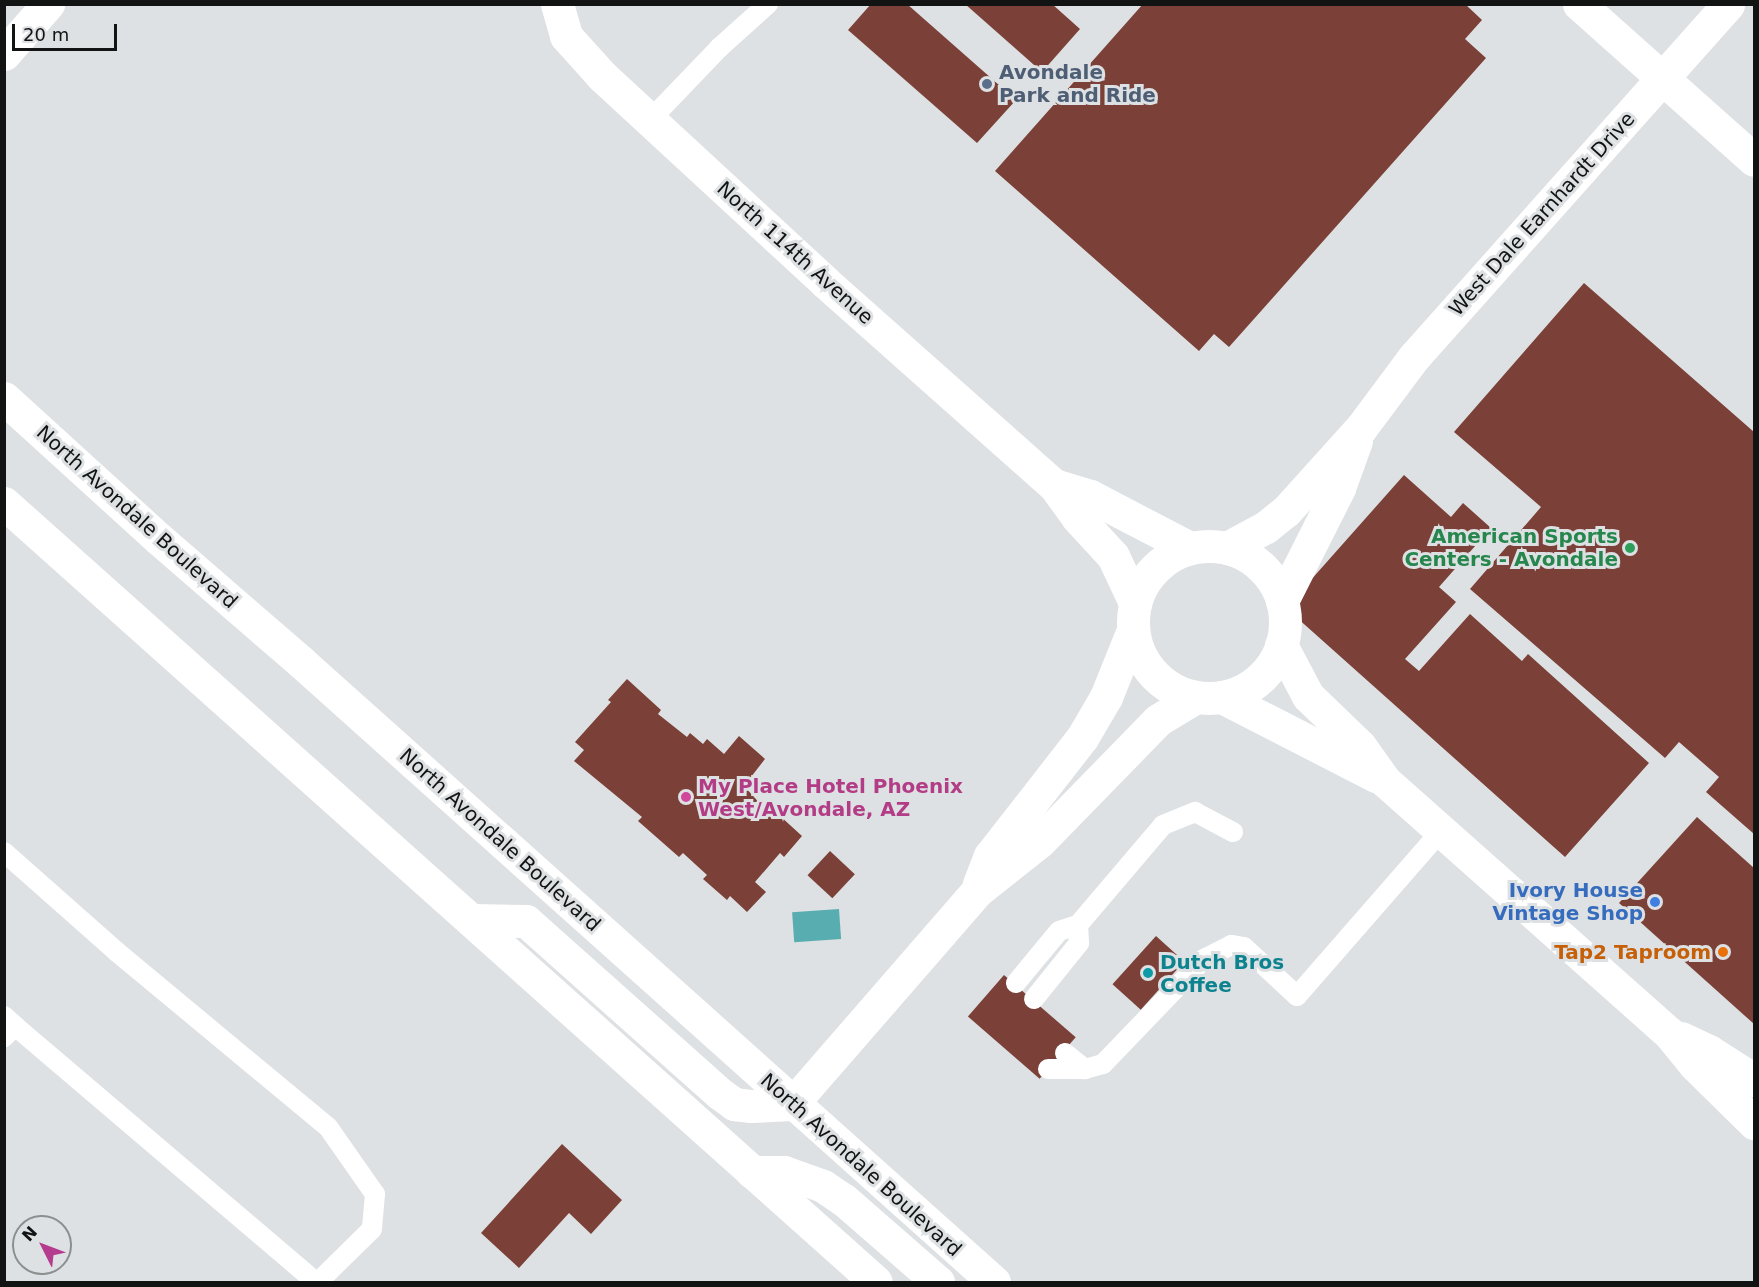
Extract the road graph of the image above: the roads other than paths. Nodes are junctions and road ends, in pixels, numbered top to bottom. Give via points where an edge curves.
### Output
1 (48, 4) edge
2 (557, 4) edge
3 (768, 4) edge
4 (1579, 4) edge
5 (1728, 4) edge
6 (4, 54) edge
7 (1663, 80) junction
8 (650, 120) junction
9 (1755, 160) edge
10 (4, 398) edge
11 (1361, 428) junction
12 (1054, 485) junction
13 (4, 503) edge
14 (1190, 548) junction
15 (1227, 548) junction
16 (1282, 601) junction
17 (1134, 616) junction
18 (1281, 645) junction
19 (1209, 697) junction
20 (1385, 781) junction
21 (1441, 831) junction
22 (1233, 832) dead end
23 (4, 852) edge
24 (977, 891) junction
25 (471, 920) junction
26 (1078, 925) junction
27 (1016, 983) dead end
28 (1034, 999) dead end
29 (8, 1027) edge
30 (1669, 1033) junction
31 (1065, 1053) dead end
32 (1048, 1069) dead end
33 (1085, 1069) junction
34 (1755, 1080) edge
35 (792, 1104) junction
36 (1755, 1123) edge
37 (752, 1172) junction
38 (317, 1282) edge
39 (876, 1282) edge
40 (938, 1282) edge
41 (994, 1282) edge

1 - 6 street
2 - 8 street, North 114th Avenue via 566,36
3 - 8 lane
4 - 7 street
5 - 7 street, West Dale Earnhardt Drive
7 - 9 street
7 - 11 street, West Dale Earnhardt Drive via 1414,357
8 - 12 street, North 114th Avenue
10 - 35 street, North Avondale Boulevard
11 - 15 street, West Dale Earnhardt Drive via 1286,511 1266,528
11 - 16 street, West Dale Earnhardt Drive via 1339,488
12 - 14 street via 1090,496
12 - 17 street via 1113,556
13 - 25 street
14 - 15 street, West Dale Earnhardt Drive
14 - 17 street, West Dale Earnhardt Drive via 1155,568 1143,584
15 - 16 street, West Dale Earnhardt Drive via 1252,559 1271,577
16 - 18 street, West Dale Earnhardt Drive via 1285,623
17 - 19 street via 1138,649 1147,667 1178,692
17 - 24 street, West Dale Earnhardt Drive via 1106,697 1082,738 990,856
18 - 19 street, West Dale Earnhardt Drive via 1259,680 1242,691
18 - 20 street via 1308,696 1360,746
19 - 20 street
19 - 24 street, West Dale Earnhardt Drive via 1158,720 1040,841
20 - 21 street
21 - 30 street
21 - 33 lane via 1298,996 1244,946 1231,945 1204,959 1103,1064
22 - 26 lane via 1195,812 1163,825
23 - 38 lane via 117,952 328,1127 375,1194 372,1229
24 - 35 street, West Dale Earnhardt Drive
25 - 35 street via 526,921 734,1104
25 - 37 street
26 - 27 lane via 1059,931
26 - 28 lane via 1079,943
29 - 38 lane
30 - 34 street via 1709,1051
30 - 36 street via 1695,1065
31 - 33 lane
32 - 33 lane
35 - 41 street, North Avondale Boulevard
37 - 39 street
37 - 40 street via 784,1172 824,1186

